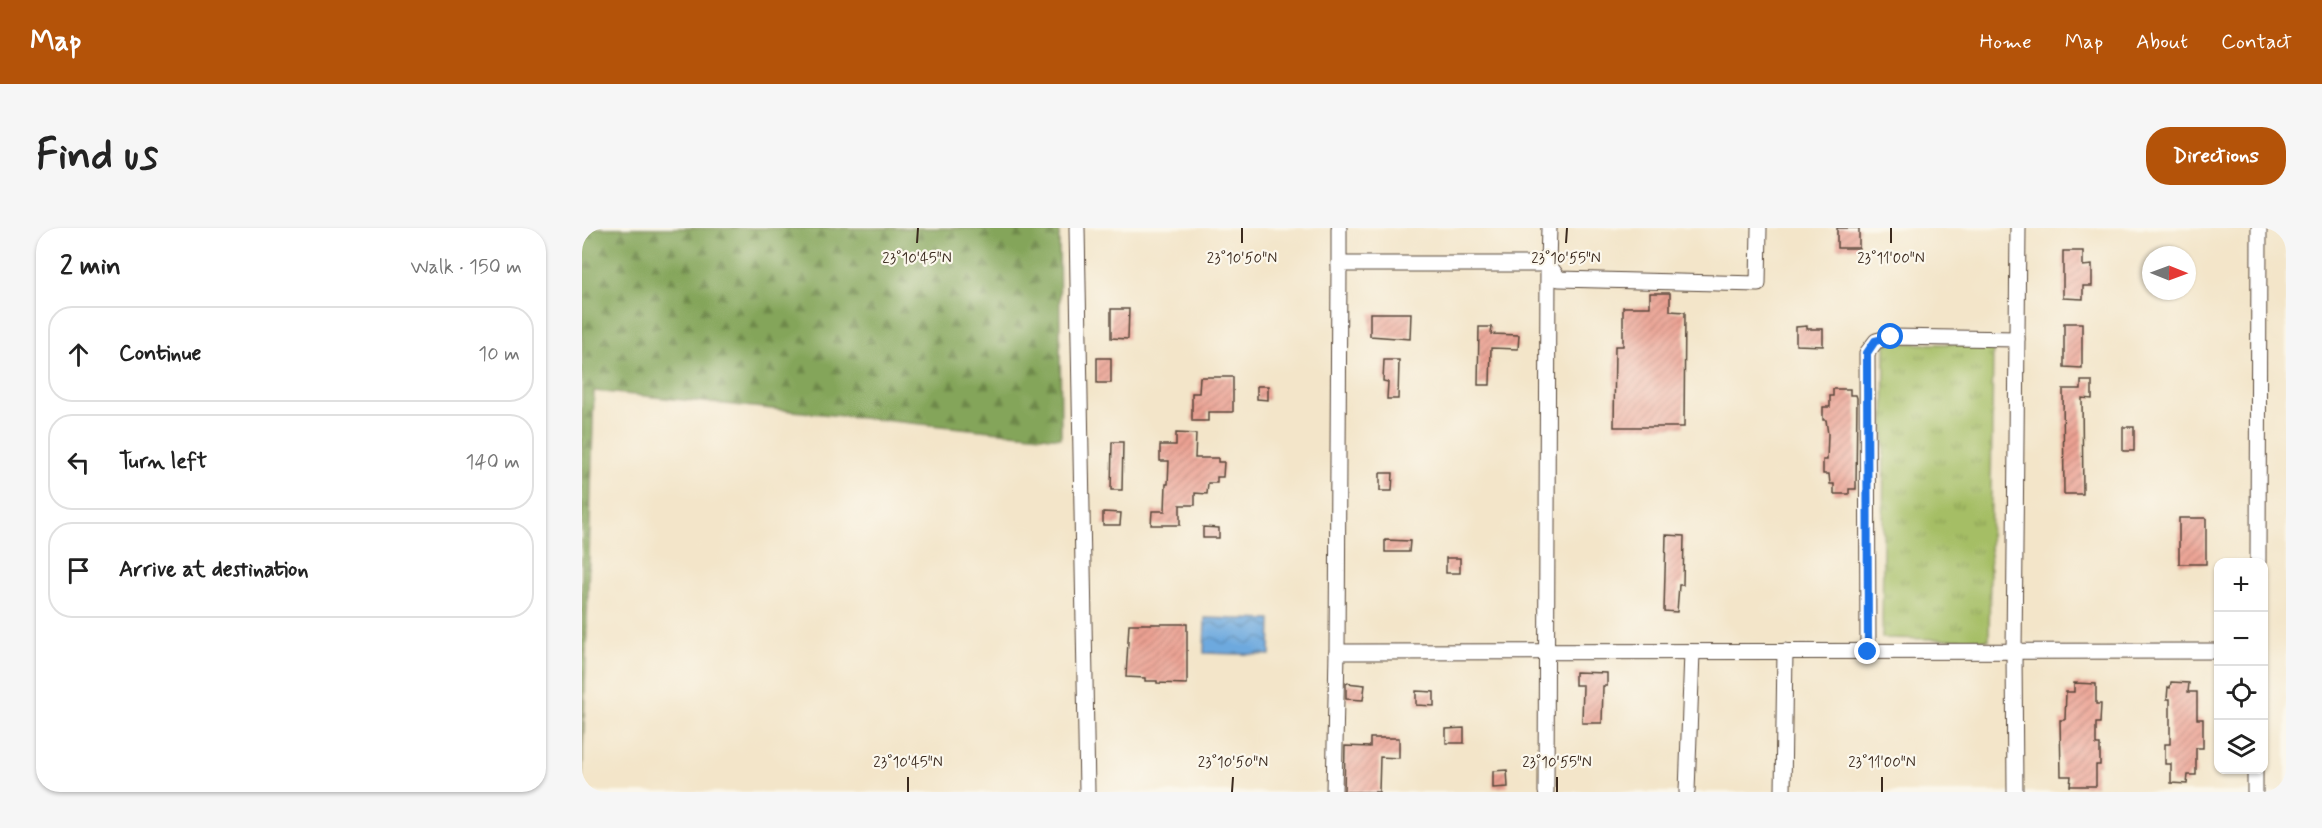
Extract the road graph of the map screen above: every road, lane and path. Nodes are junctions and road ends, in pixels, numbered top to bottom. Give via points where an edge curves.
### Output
1 (1077, 228) edge
2 (1339, 228) edge
3 (1549, 228) edge
4 (1758, 228) edge
5 (2018, 228) edge
6 (2259, 228) edge
7 (1339, 264) junction
8 (1548, 264) junction
9 (2017, 339) junction
10 (2258, 558) edge
11 (1785, 651) junction
12 (2214, 651) edge
13 (1337, 652) junction
14 (1547, 652) junction
15 (1692, 652) junction
16 (1868, 652) junction
17 (2014, 652) junction
18 (2255, 774) edge
19 (1087, 792) edge
20 (1334, 792) edge
21 (1546, 792) edge
22 (1687, 792) edge
23 (1783, 792) edge
24 (2015, 792) edge
25 (2255, 792) edge

1 - 19 street
2 - 7 street
3 - 8 street
4 - 8 street via 1758,284 1559,279
5 - 9 street
6 - 10 street
7 - 8 street
7 - 13 street
8 - 14 street
9 - 16 street via 1891,337 1875,341 1867,353
9 - 17 street
11 - 15 street
11 - 16 street
11 - 23 street
12 - 17 street
13 - 14 street
13 - 20 street
14 - 15 street
14 - 21 street
15 - 22 street
16 - 17 street
17 - 24 street
18 - 25 street

